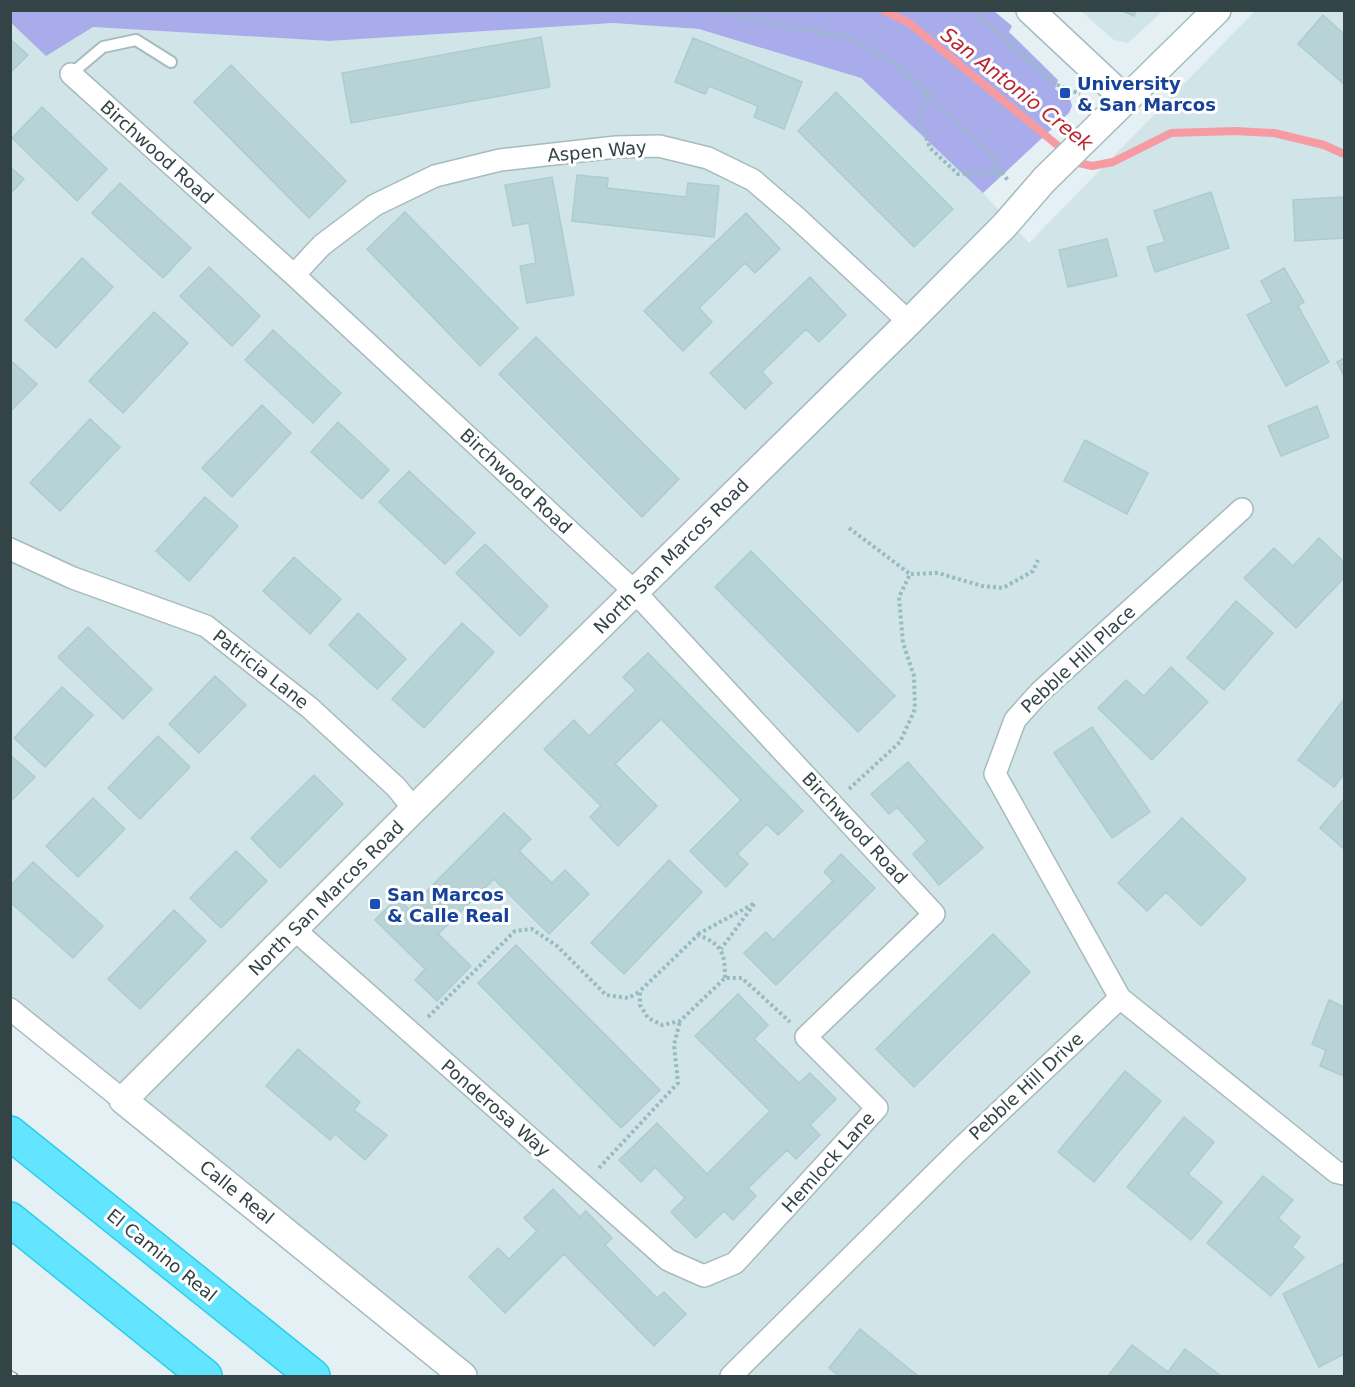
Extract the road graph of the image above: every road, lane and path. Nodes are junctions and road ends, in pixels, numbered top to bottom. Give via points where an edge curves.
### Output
1 (716, 10) edge
2 (971, 10) edge
3 (1030, 10) edge
4 (1217, 10) edge
5 (171, 62) dead end
6 (71, 74) joint
7 (927, 92) junction
8 (1080, 94) dead end
9 (1126, 100) junction
10 (1001, 172) junction
11 (1026, 202) junction
12 (294, 275) junction
13 (909, 322) junction
14 (1242, 510) dead end
15 (849, 528) dead end
16 (10, 549) edge
17 (1038, 560) dead end
18 (910, 574) junction
19 (634, 592) junction
20 (833, 804) junction
21 (414, 809) junction
22 (294, 930) junction
23 (698, 935) junction
24 (721, 949) junction
25 (725, 978) junction
26 (640, 991) junction
27 (1120, 998) junction
28 (10, 1009) edge
29 (680, 1021) junction
30 (412, 1034) junction
31 (806, 1037) junction
32 (123, 1100) junction
33 (10, 1133) edge
34 (1344, 1174) edge
35 (583, 1185) junction
36 (10, 1219) edge
37 (704, 1276) joint
38 (733, 1376) edge
39 (205, 1377) edge
40 (313, 1377) edge
41 (463, 1377) edge

1 - 7 path via 848,37 897,64
2 - 8 path via 1055,84
3 - 9 street
4 - 9 street, North San Marcos Road
5 - 6 lane via 136,40 103,47
6 - 12 street, Birchwood Road
7 - 10 path via 990,155
7 - 10 path via 920,118 930,148 958,174
9 - 11 street, North San Marcos Road
10 - 11 path
11 - 13 street, North San Marcos Road
12 - 13 street, Aspen Way via 322,245 375,205 435,176 500,160 659,146 708,158 753,180
12 - 19 street, Birchwood Road
13 - 19 street, North San Marcos Road
14 - 27 street, Pebble Hill Place via 1040,692 1015,720 995,774
15 - 18 path
16 - 21 street, Patricia Lane via 73,578 206,626 310,708 396,787
17 - 18 path via 1033,571 1003,588 938,573
18 - 20 path via 899,597 903,642 914,676 915,709 900,742
19 - 20 street, Birchwood Road
19 - 21 street, North San Marcos Road
20 - 31 street, Birchwood Road via 934,914
21 - 22 street, North San Marcos Road
22 - 30 street, Ponderosa Way
22 - 32 street, North San Marcos Road
23 - 24 path
23 - 24 path via 755,903
23 - 26 path
24 - 25 path
25 - 29 path
25 - 31 path via 742,978
26 - 29 path via 640,1005 648,1018 662,1024
26 - 30 path via 628,998 606,996 557,946 532,928 515,931
27 - 34 street via 1336,1172
27 - 38 street, Pebble Hill Drive via 958,1151
28 - 32 street, Calle Real
29 - 35 path via 674,1045 678,1083
30 - 35 street, Ponderosa Way
31 - 37 street, Hemlock Lane via 877,1108 735,1263
32 - 41 street, Calle Real
33 - 40 highway, El Camino Real
35 - 37 street, Ponderosa Way via 668,1260
36 - 39 highway

